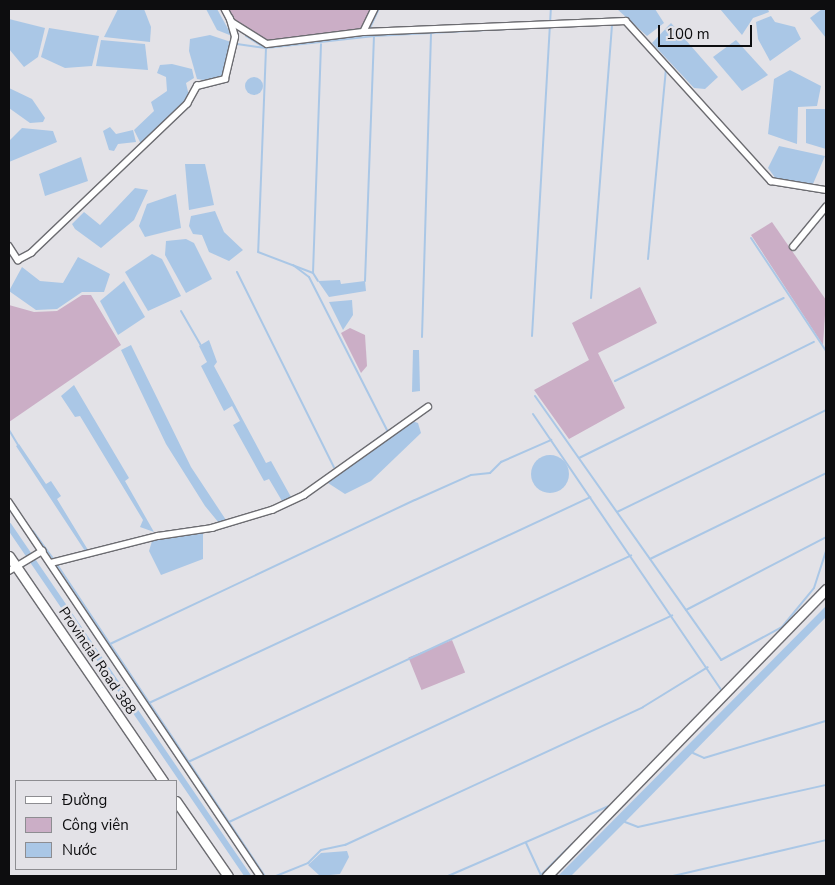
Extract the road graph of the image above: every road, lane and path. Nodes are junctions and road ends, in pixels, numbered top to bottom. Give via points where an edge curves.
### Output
1 (225, 9) edge
2 (375, 9) edge
3 (230, 19) junction
4 (364, 32) junction
5 (826, 190) edge
6 (826, 207) edge
7 (9, 246) edge
8 (793, 247) dead end
9 (428, 407) dead end
10 (9, 502) edge
11 (42, 551) junction
12 (9, 556) edge
13 (51, 563) junction
14 (15, 568) edge
15 (826, 589) edge
16 (162, 780) edge
17 (178, 804) edge
18 (228, 876) edge
19 (260, 876) edge
20 (547, 876) edge

1 - 3 street
2 - 4 street
3 - 4 street via 270,44
3 - 7 street via 234,42 225,80 200,84 187,104 31,253 18,260
4 - 5 street via 626,21 771,181
6 - 8 street
9 - 13 street via 294,501 212,528 158,536
10 - 11 street
11 - 13 street
11 - 14 street
12 - 14 street, Provincial Road 388
13 - 19 street
14 - 16 street, Provincial Road 388
15 - 20 street
17 - 18 street

